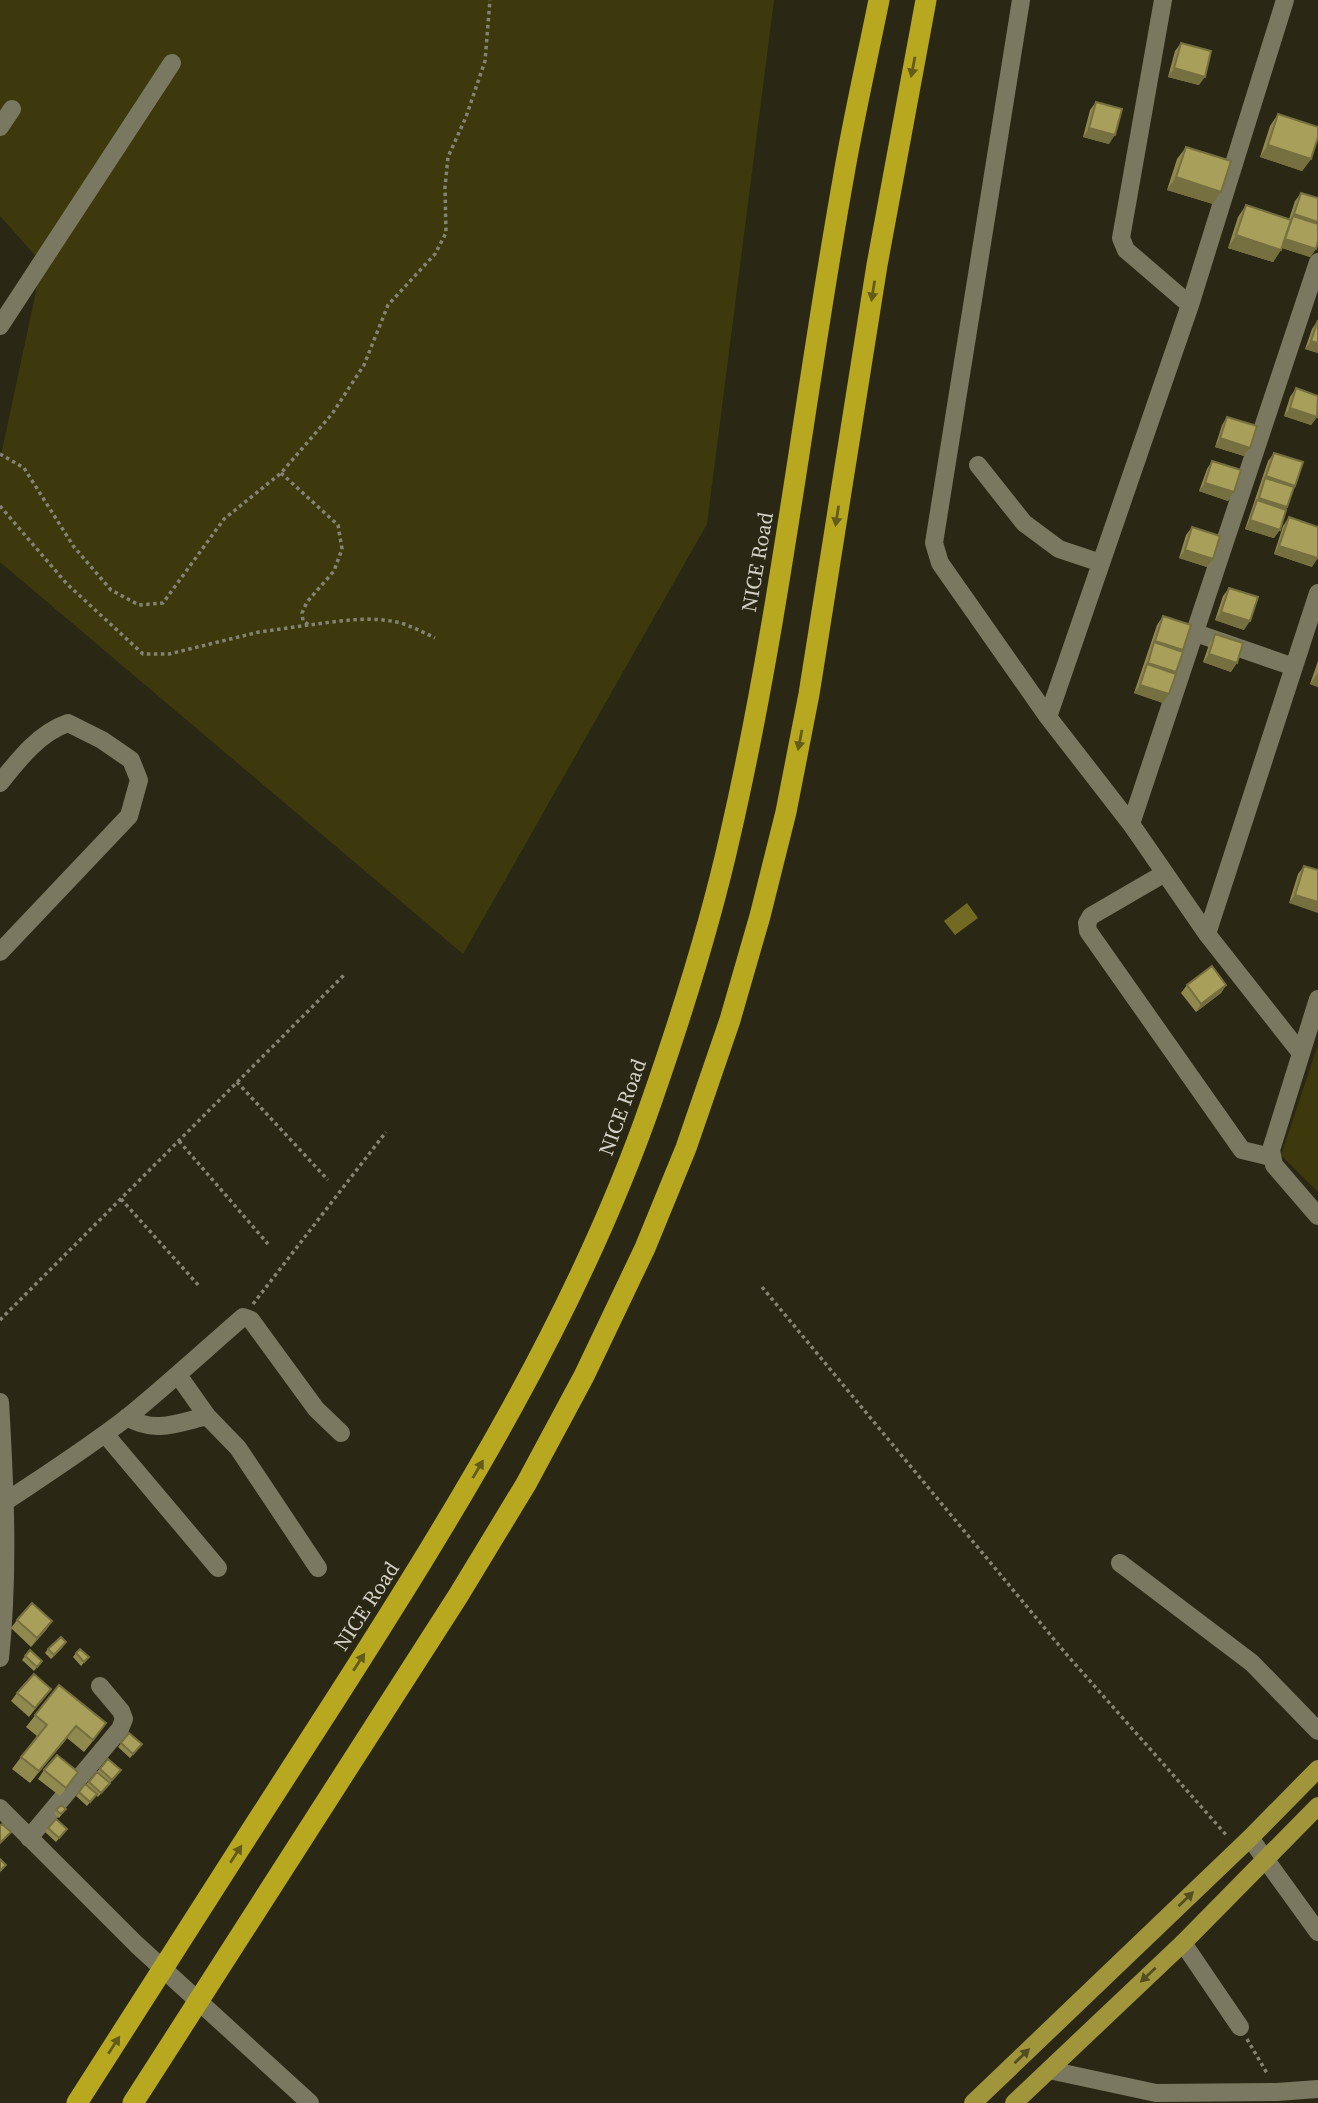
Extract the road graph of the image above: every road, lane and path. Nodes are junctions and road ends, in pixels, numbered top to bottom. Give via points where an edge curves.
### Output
1 (490, 0) edge
2 (879, 0) edge
3 (926, 0) edge
4 (1021, 0) edge
5 (1163, 0) edge
6 (1285, 0) edge
7 (172, 63) dead end
8 (12, 109) dead end
9 (0, 127) edge
10 (1318, 262) edge
11 (1190, 304) junction
12 (0, 326) edge
13 (0, 454) edge
14 (978, 465) dead end
15 (281, 473) junction
16 (0, 506) edge
17 (1101, 564) junction
18 (1318, 593) edge
19 (309, 625) junction
20 (1193, 632) junction
21 (435, 638) dead end
22 (1294, 667) junction
23 (1048, 717) junction
24 (0, 783) edge
25 (1131, 824) junction
26 (1165, 873) junction
27 (1207, 934) junction
28 (0, 952) edge
29 (345, 974) dead end
30 (1318, 999) edge
31 (1300, 1052) junction
32 (237, 1082) junction
33 (386, 1132) dead end
34 (178, 1141) junction
35 (1271, 1157) junction
36 (328, 1180) dead end
37 (121, 1199) junction
38 (1318, 1216) edge
39 (268, 1244) dead end
40 (200, 1287) dead end
41 (762, 1287) dead end
42 (243, 1317) junction
43 (0, 1320) edge
44 (178, 1375) junction
45 (0, 1402) edge
46 (207, 1416) junction
47 (127, 1417) junction
48 (1, 1425) edge
49 (341, 1433) dead end
50 (105, 1434) junction
51 (3, 1513) edge
52 (1120, 1563) dead end
53 (218, 1568) dead end
54 (318, 1568) dead end
55 (0, 1658) edge
56 (100, 1686) dead end
57 (1318, 1731) edge
58 (1318, 1769) edge
59 (1318, 1806) edge
60 (0, 1808) edge
61 (29, 1838) junction
62 (1244, 1844) junction
63 (1265, 1859) junction
64 (1318, 1932) edge
65 (1183, 1943) junction
66 (1240, 2027) joint
67 (170, 2045) junction
68 (1049, 2070) junction
69 (1318, 2089) edge
70 (1274, 2096) edge
71 (1161, 2098) edge
72 (1021, 2101) edge
73 (77, 2103) edge
74 (133, 2103) edge
75 (147, 2103) edge
76 (310, 2103) edge
77 (973, 2103) edge

1 - 15 path via 485,61 448,157 446,233 435,254 388,305 364,365 332,414
73 -> 2 highway, NICE Road via 440,1535 505,1423 580,1272 651,1104 729,841 754,722 843,180
3 -> 67 highway via 786,812 730,1020 687,1149 590,1364 526,1484
4 - 23 street via 934,543 940,562
5 - 11 street via 1121,237 1126,250
6 - 11 street
7 - 12 street
8 - 9 street
10 - 20 street
11 - 17 street
13 - 15 path via 24,468 74,547 111,590 139,605 163,603 224,519
14 - 17 street via 1024,523 1059,549
15 - 19 path via 338,526 342,549 334,571 302,613
16 - 19 path via 67,584 142,654 169,654
17 - 23 street
18 - 22 street
19 - 21 path via 376,620 403,624
20 - 22 street
20 - 25 street
22 - 27 street
23 - 25 street
24 - 28 street via 50,729 68,723 131,761 139,780 129,816
25 - 26 street
26 - 27 street
26 - 35 street via 1091,916 1088,931 1242,1150
27 - 31 street
29 - 32 path
30 - 31 street
31 - 35 street
32 - 34 path
32 - 36 path
33 - 42 path
34 - 37 path
34 - 39 path
35 - 38 street
37 - 40 path
37 - 43 path
41 - 62 path via 1067,1655
42 - 44 street
42 - 49 street via 251,1320 316,1409
44 - 46 street
44 - 47 street
45 - 48 street
46 - 47 street via 155,1426 141,1426
46 - 54 street via 238,1448
47 - 50 street
48 - 51 street
50 - 51 street
50 - 53 street
51 - 55 street via 5,1612
52 - 57 street via 1252,1663
56 - 61 street via 121,1711 120,1729
58 - 62 main road
59 - 63 main road
60 - 61 street
61 - 76 street via 137,1945
62 - 63 street
77 -> 62 main road
63 - 64 street
63 - 65 main road
65 - 66 street
65 -> 68 main road
66 - 70 path
67 - 74 highway
67 - 75 highway
68 - 71 street
68 - 72 main road
69 - 70 street
70 - 71 street

